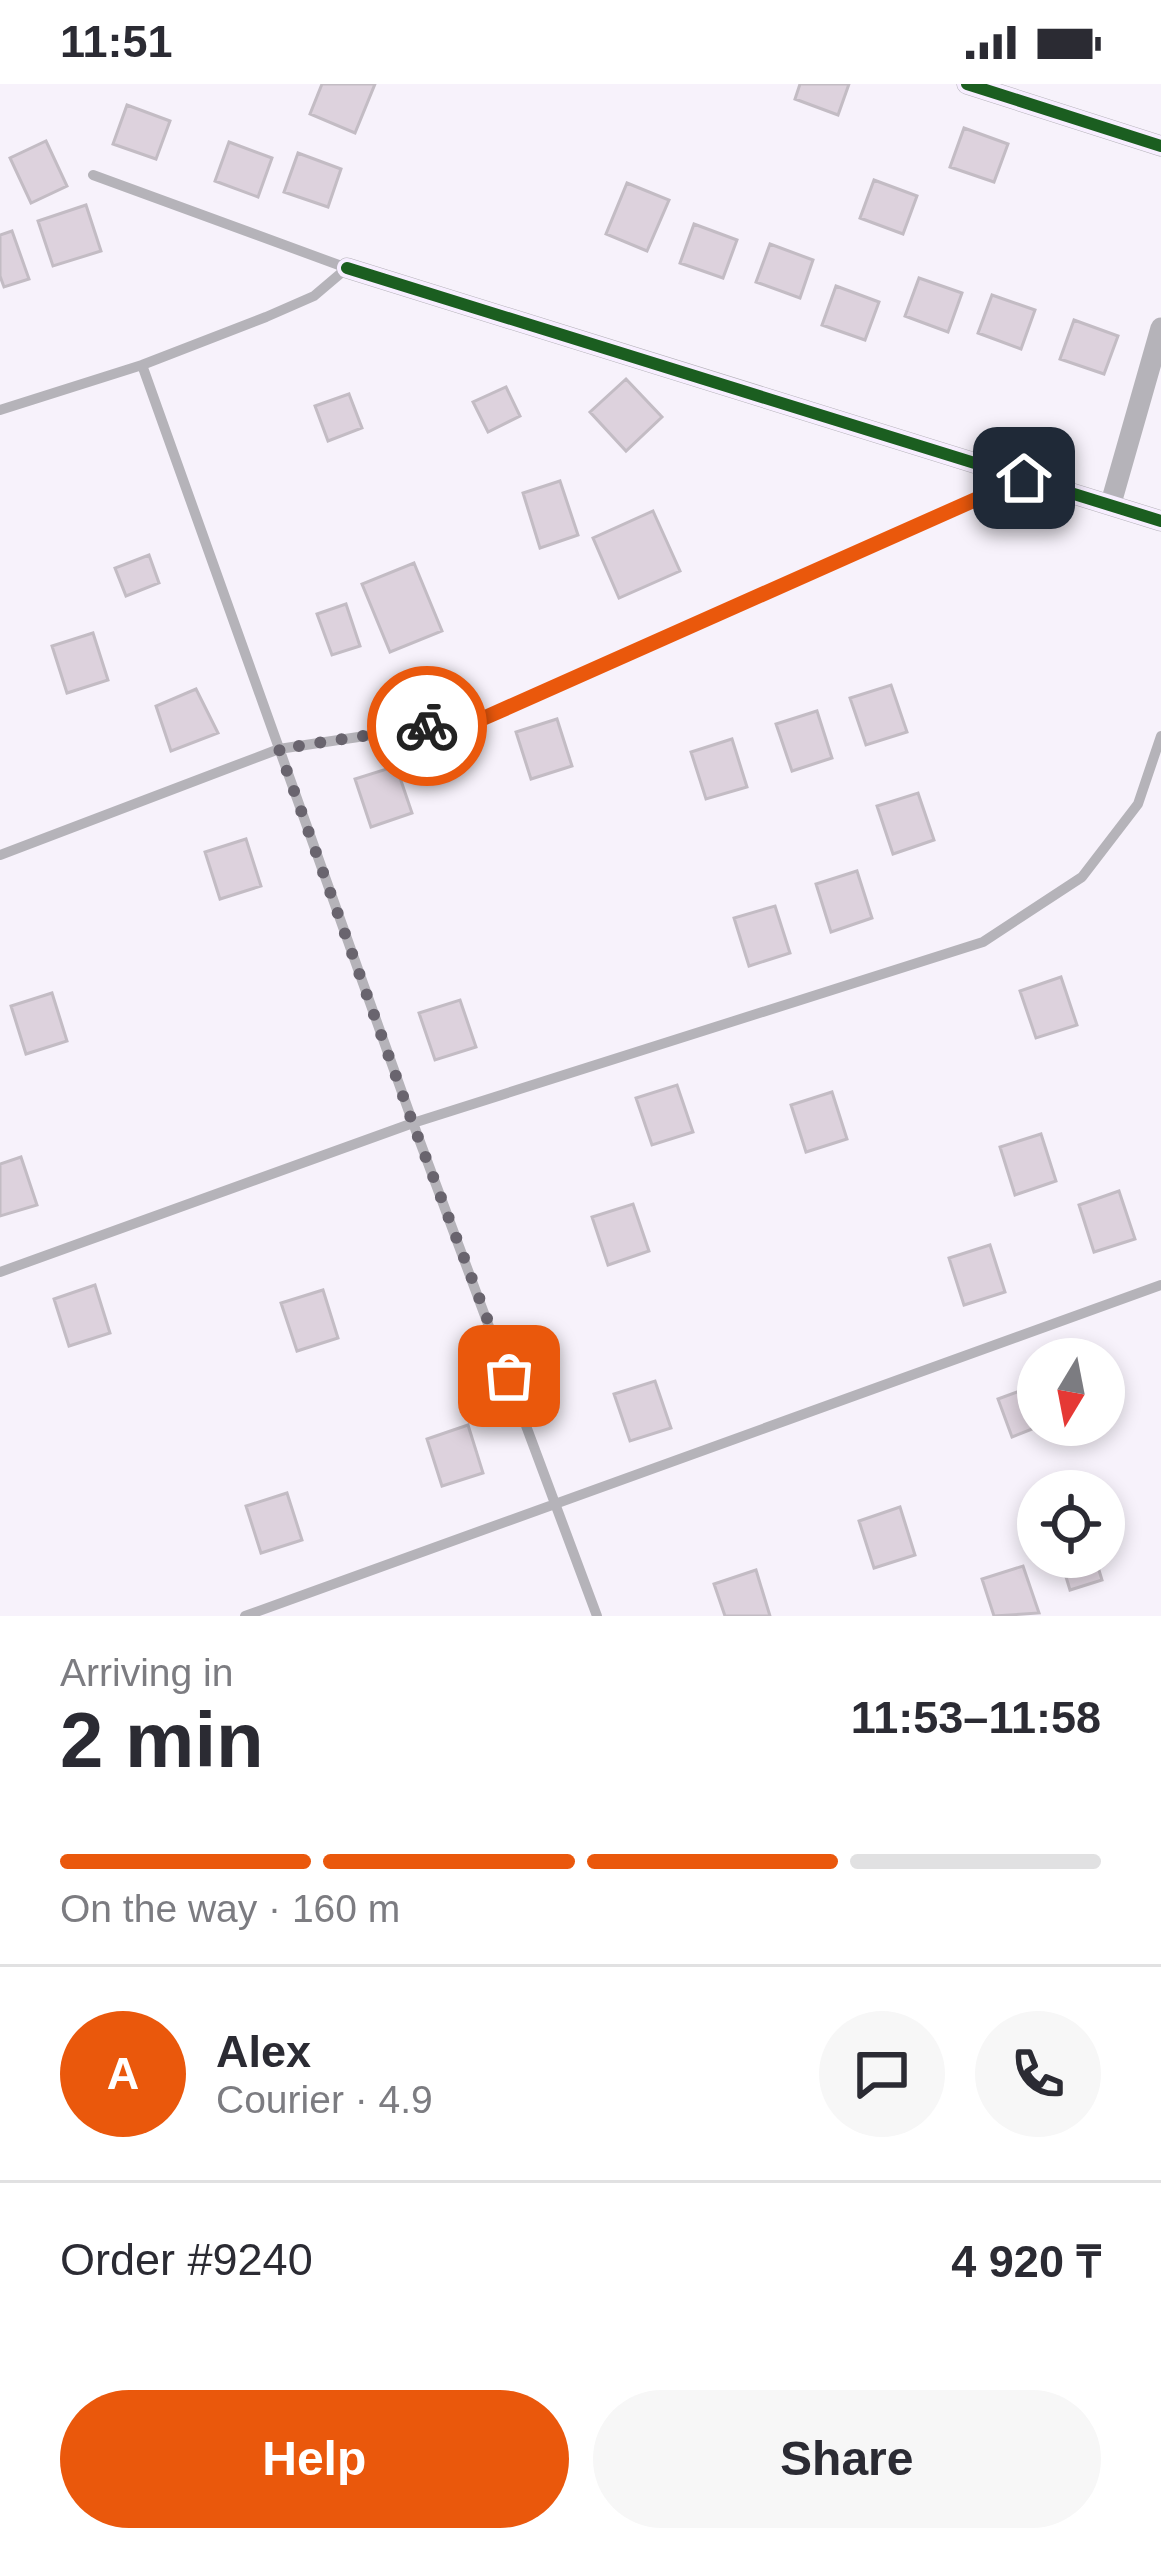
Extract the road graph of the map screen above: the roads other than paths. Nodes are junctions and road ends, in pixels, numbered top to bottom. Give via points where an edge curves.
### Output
1 (967, 84) edge
2 (1161, 146) edge
3 (93, 175) dead end
4 (346, 268) junction
5 (1161, 328) edge
6 (142, 365) junction
7 (0, 410) edge
8 (1024, 478) junction
9 (1112, 503) junction
10 (1161, 521) edge
11 (1161, 736) edge
12 (279, 749) junction
13 (0, 855) edge
14 (413, 1124) junction
15 (0, 1272) edge
16 (1161, 1286) edge
17 (557, 1503) junction
18 (245, 1616) edge
19 (598, 1616) edge

1 - 2 street
3 - 4 lane
4 - 6 lane via 314,296
4 - 8 street
5 - 9 street
6 - 7 lane
6 - 12 lane
8 - 9 street
8 - 12 lane via 484,718
9 - 10 street
11 - 14 lane via 1138,804 1082,877 983,942
12 - 13 lane
12 - 14 lane
14 - 15 lane
14 - 17 lane
16 - 17 lane
17 - 18 lane
17 - 19 lane

